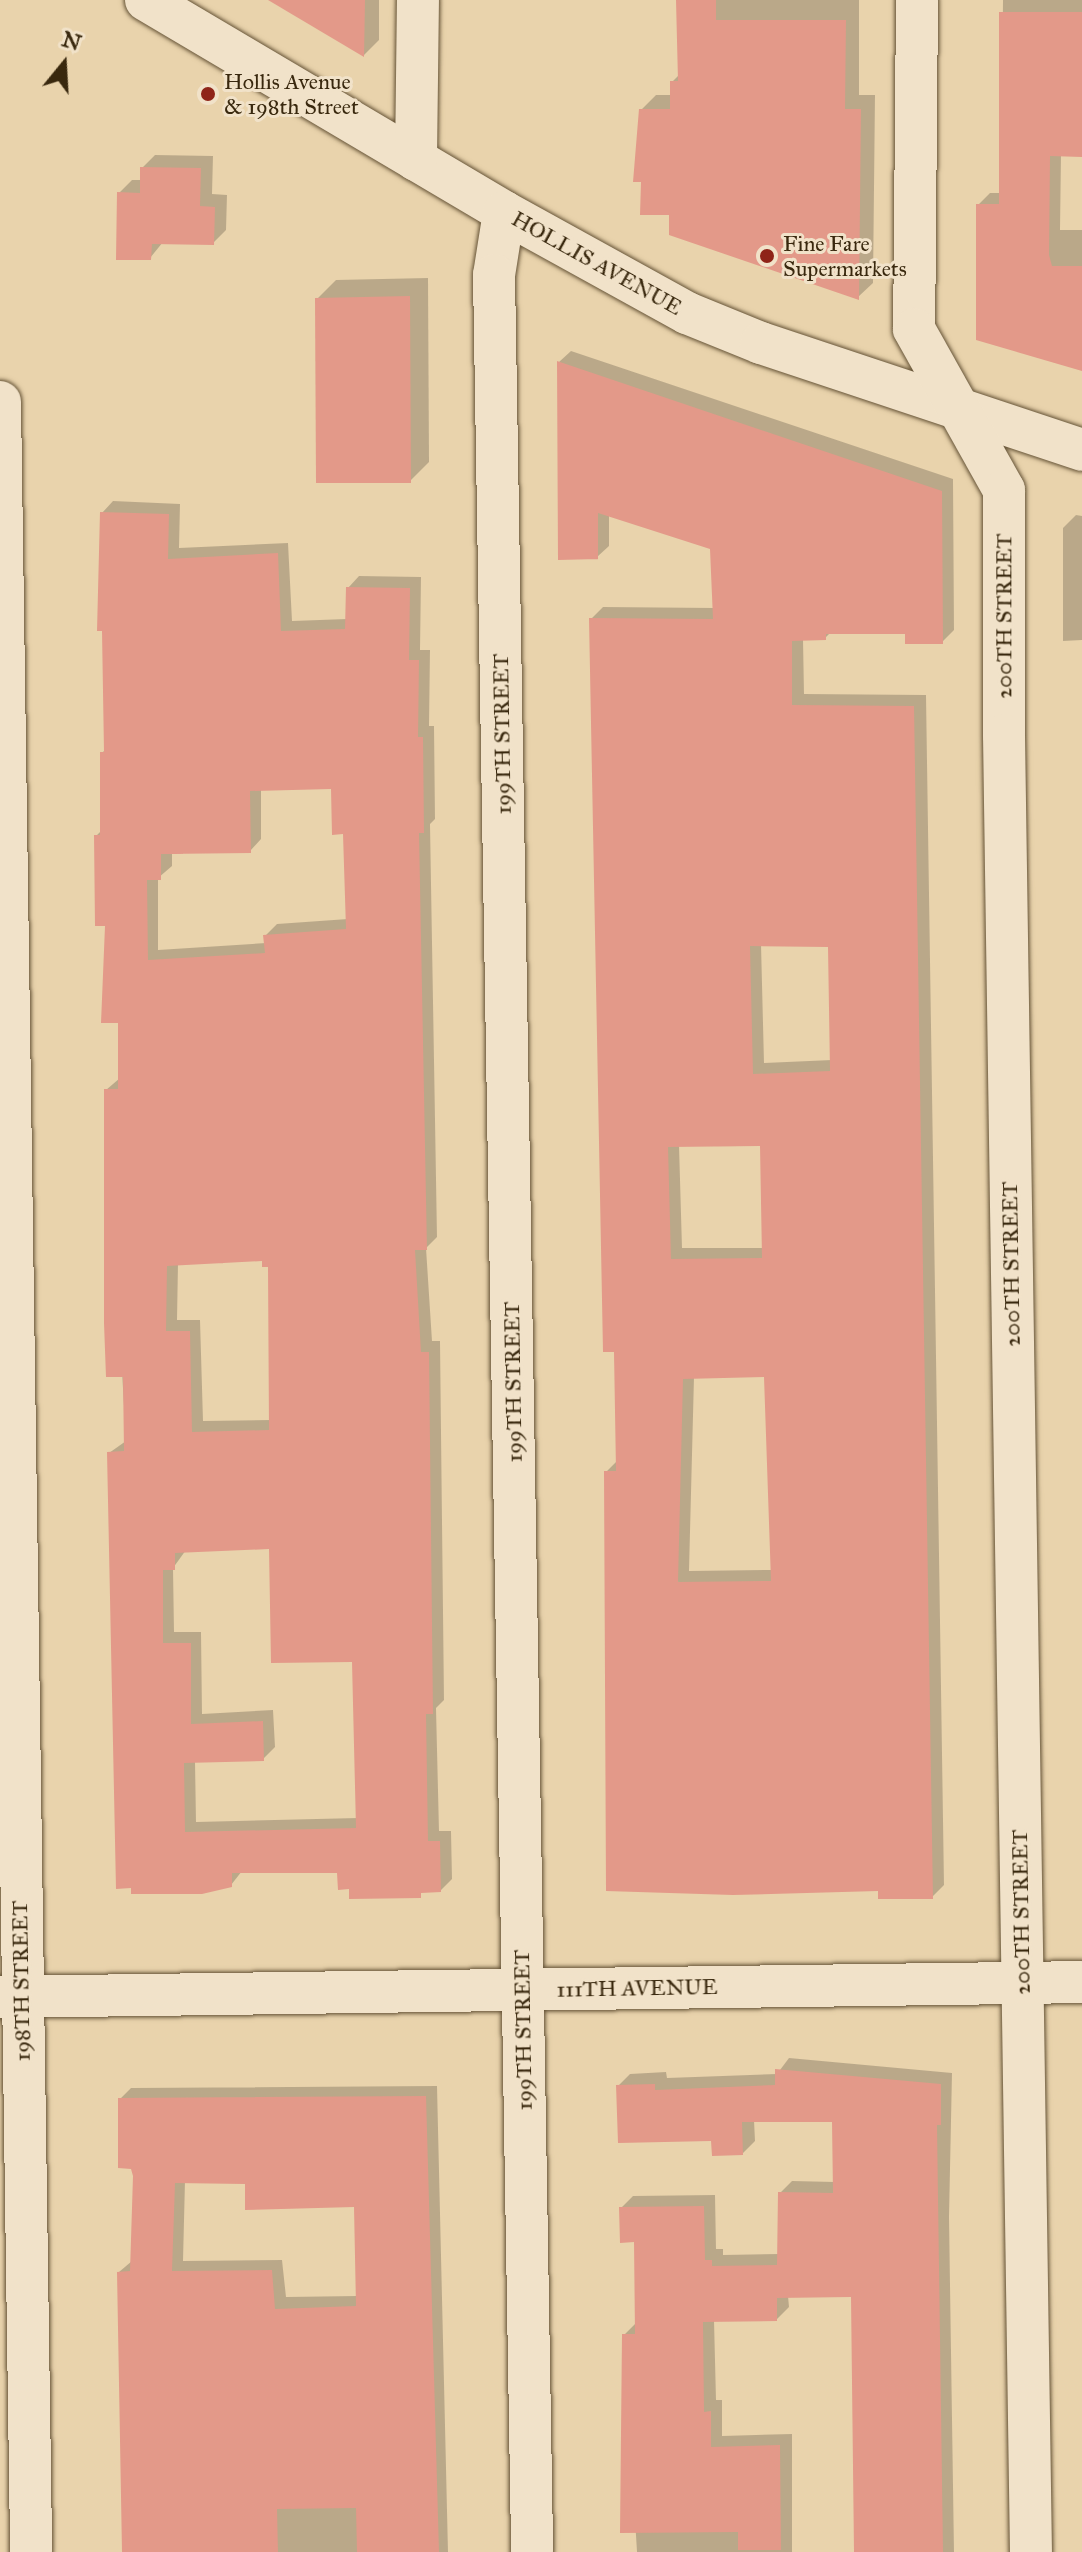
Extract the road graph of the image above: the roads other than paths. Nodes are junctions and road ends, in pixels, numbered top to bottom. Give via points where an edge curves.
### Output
1 (146, 0) edge
2 (418, 0) edge
3 (917, 0) edge
4 (416, 160) junction
5 (504, 212) junction
6 (0, 402) edge
7 (964, 411) junction
8 (1082, 450) edge
9 (2, 908) edge
10 (1082, 1982) edge
11 (1022, 1983) junction
12 (523, 1989) junction
13 (11, 1997) edge
14 (31, 2552) edge
15 (532, 2552) edge
16 (1031, 2552) edge

1 - 4 street, HOLLIS AVENUE
2 - 4 street
3 - 7 street, 200TH STREET via 914,329
4 - 5 street, HOLLIS AVENUE
5 - 7 street, HOLLIS AVENUE via 687,313
5 - 12 street, 199TH STREET via 494,275
6 - 9 street, 198TH STREET
7 - 8 street, HOLLIS AVENUE
7 - 11 street, 200TH STREET via 1004,490
9 - 13 street, 198TH STREET
10 - 11 street, 111TH AVENUE
11 - 12 street, 111TH AVENUE
11 - 16 street, 200TH STREET
12 - 13 street, 111TH AVENUE
12 - 15 street, 199TH STREET
13 - 14 street, 198TH STREET

